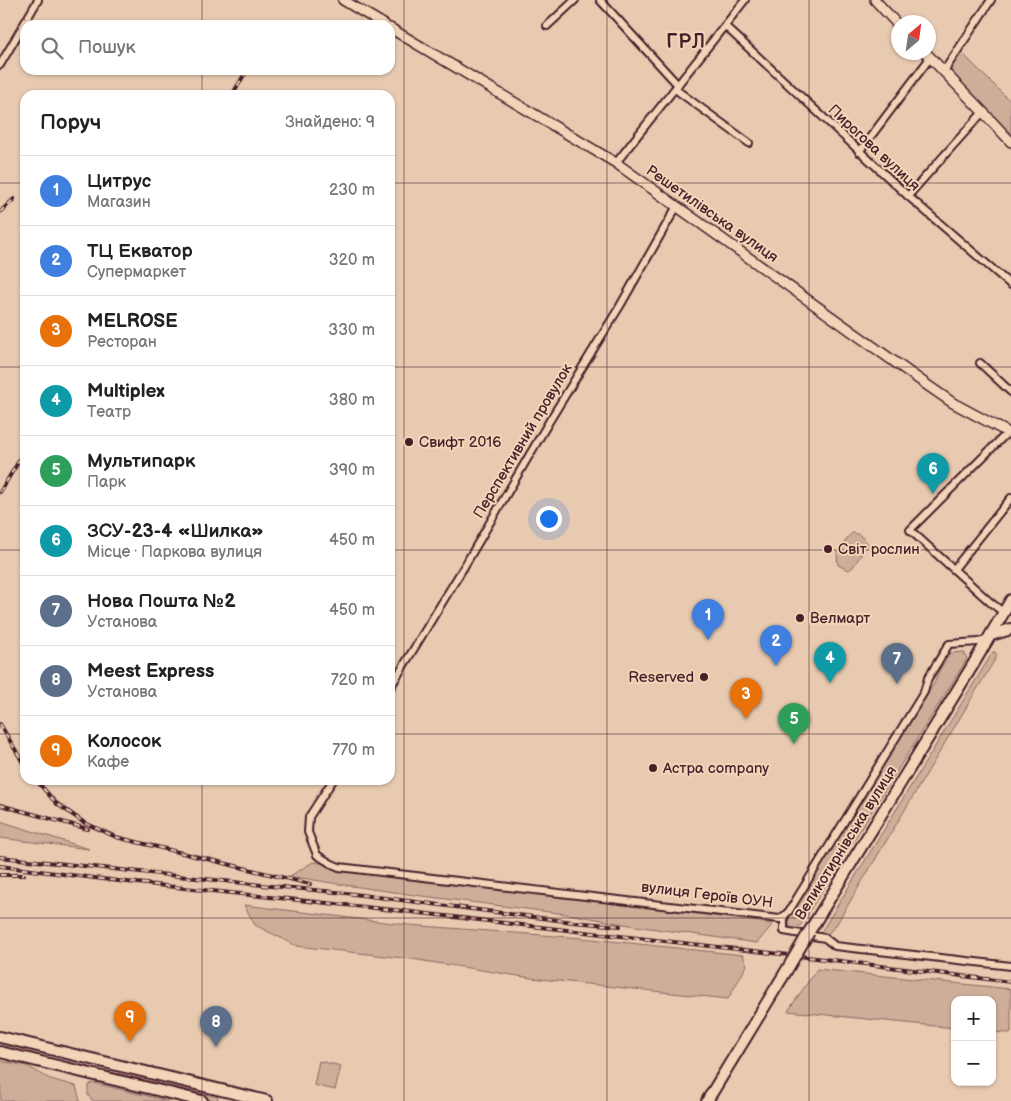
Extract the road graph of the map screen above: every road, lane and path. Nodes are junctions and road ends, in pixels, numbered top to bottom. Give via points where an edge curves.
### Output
1 (38, 0) edge
2 (344, 0) edge
3 (575, 0) edge
4 (600, 0) edge
5 (746, 0) edge
6 (875, 0) edge
7 (991, 0) edge
8 (891, 17) edge
9 (26, 20) edge
10 (377, 20) edge
11 (547, 26) dead end
12 (725, 26) junction
13 (20, 31) edge
14 (395, 31) edge
15 (924, 60) edge
16 (933, 60) edge
17 (0, 65) edge
18 (944, 71) junction
19 (677, 87) junction
20 (983, 112) junction
21 (1011, 142) edge
22 (749, 143) dead end
23 (859, 152) junction
24 (616, 163) junction
25 (908, 196) junction
26 (677, 206) junction
27 (1011, 285) edge
28 (980, 363) dead end
29 (1011, 392) edge
30 (1009, 433) edge
31 (1011, 498) edge
32 (954, 569) junction
33 (1011, 600) edge
34 (1003, 612) junction
35 (1011, 629) edge
36 (989, 637) junction
37 (395, 680) edge
38 (330, 785) edge
39 (784, 916) junction
40 (1011, 966) edge
41 (0, 1037) edge
42 (0, 1052) edge
43 (104, 1062) junction
44 (101, 1077) junction
45 (240, 1098) edge
46 (202, 1101) edge
47 (267, 1101) edge
48 (707, 1101) edge

1 - 9 street
2 - 10 street
3 - 11 street
4 - 19 street
5 - 12 street
6 - 8 street
7 - 18 street
12 - 19 street
12 - 23 street, Пирогова вулиця
13 - 17 street
14 - 24 street, Решетилівська вулиця
15 - 23 street
16 - 18 street
18 - 20 street
19 - 22 street
19 - 24 street
20 - 21 street
20 - 25 street
23 - 25 street, Пирогова вулиця
24 - 26 street, Решетилівська вулиця
25 - 27 street, Пирогова вулиця
26 - 30 street, Решетилівська вулиця via 926,385
26 - 37 street, Перспективний провулок
28 - 29 street
30 - 32 street via 910,530
31 - 32 street
32 - 34 street
33 - 34 main road, Великотирнівська вулиця
34 - 36 main road, Великотирнівська вулиця
35 - 36 main road
36 - 39 street, вулиця Героїв ОУН via 978,642 949,644 928,678 924,692
36 - 48 main road, Великотирнівська вулиця, bridge
38 - 39 street, вулиця Героїв ОУН via 309,817 308,832 317,855 339,867 780,919
39 - 40 street via 784,931 825,938 835,946
41 - 43 main road
42 - 44 main road
43 - 44 main road
43 - 45 main road
44 - 46 main road
45 - 47 main road

